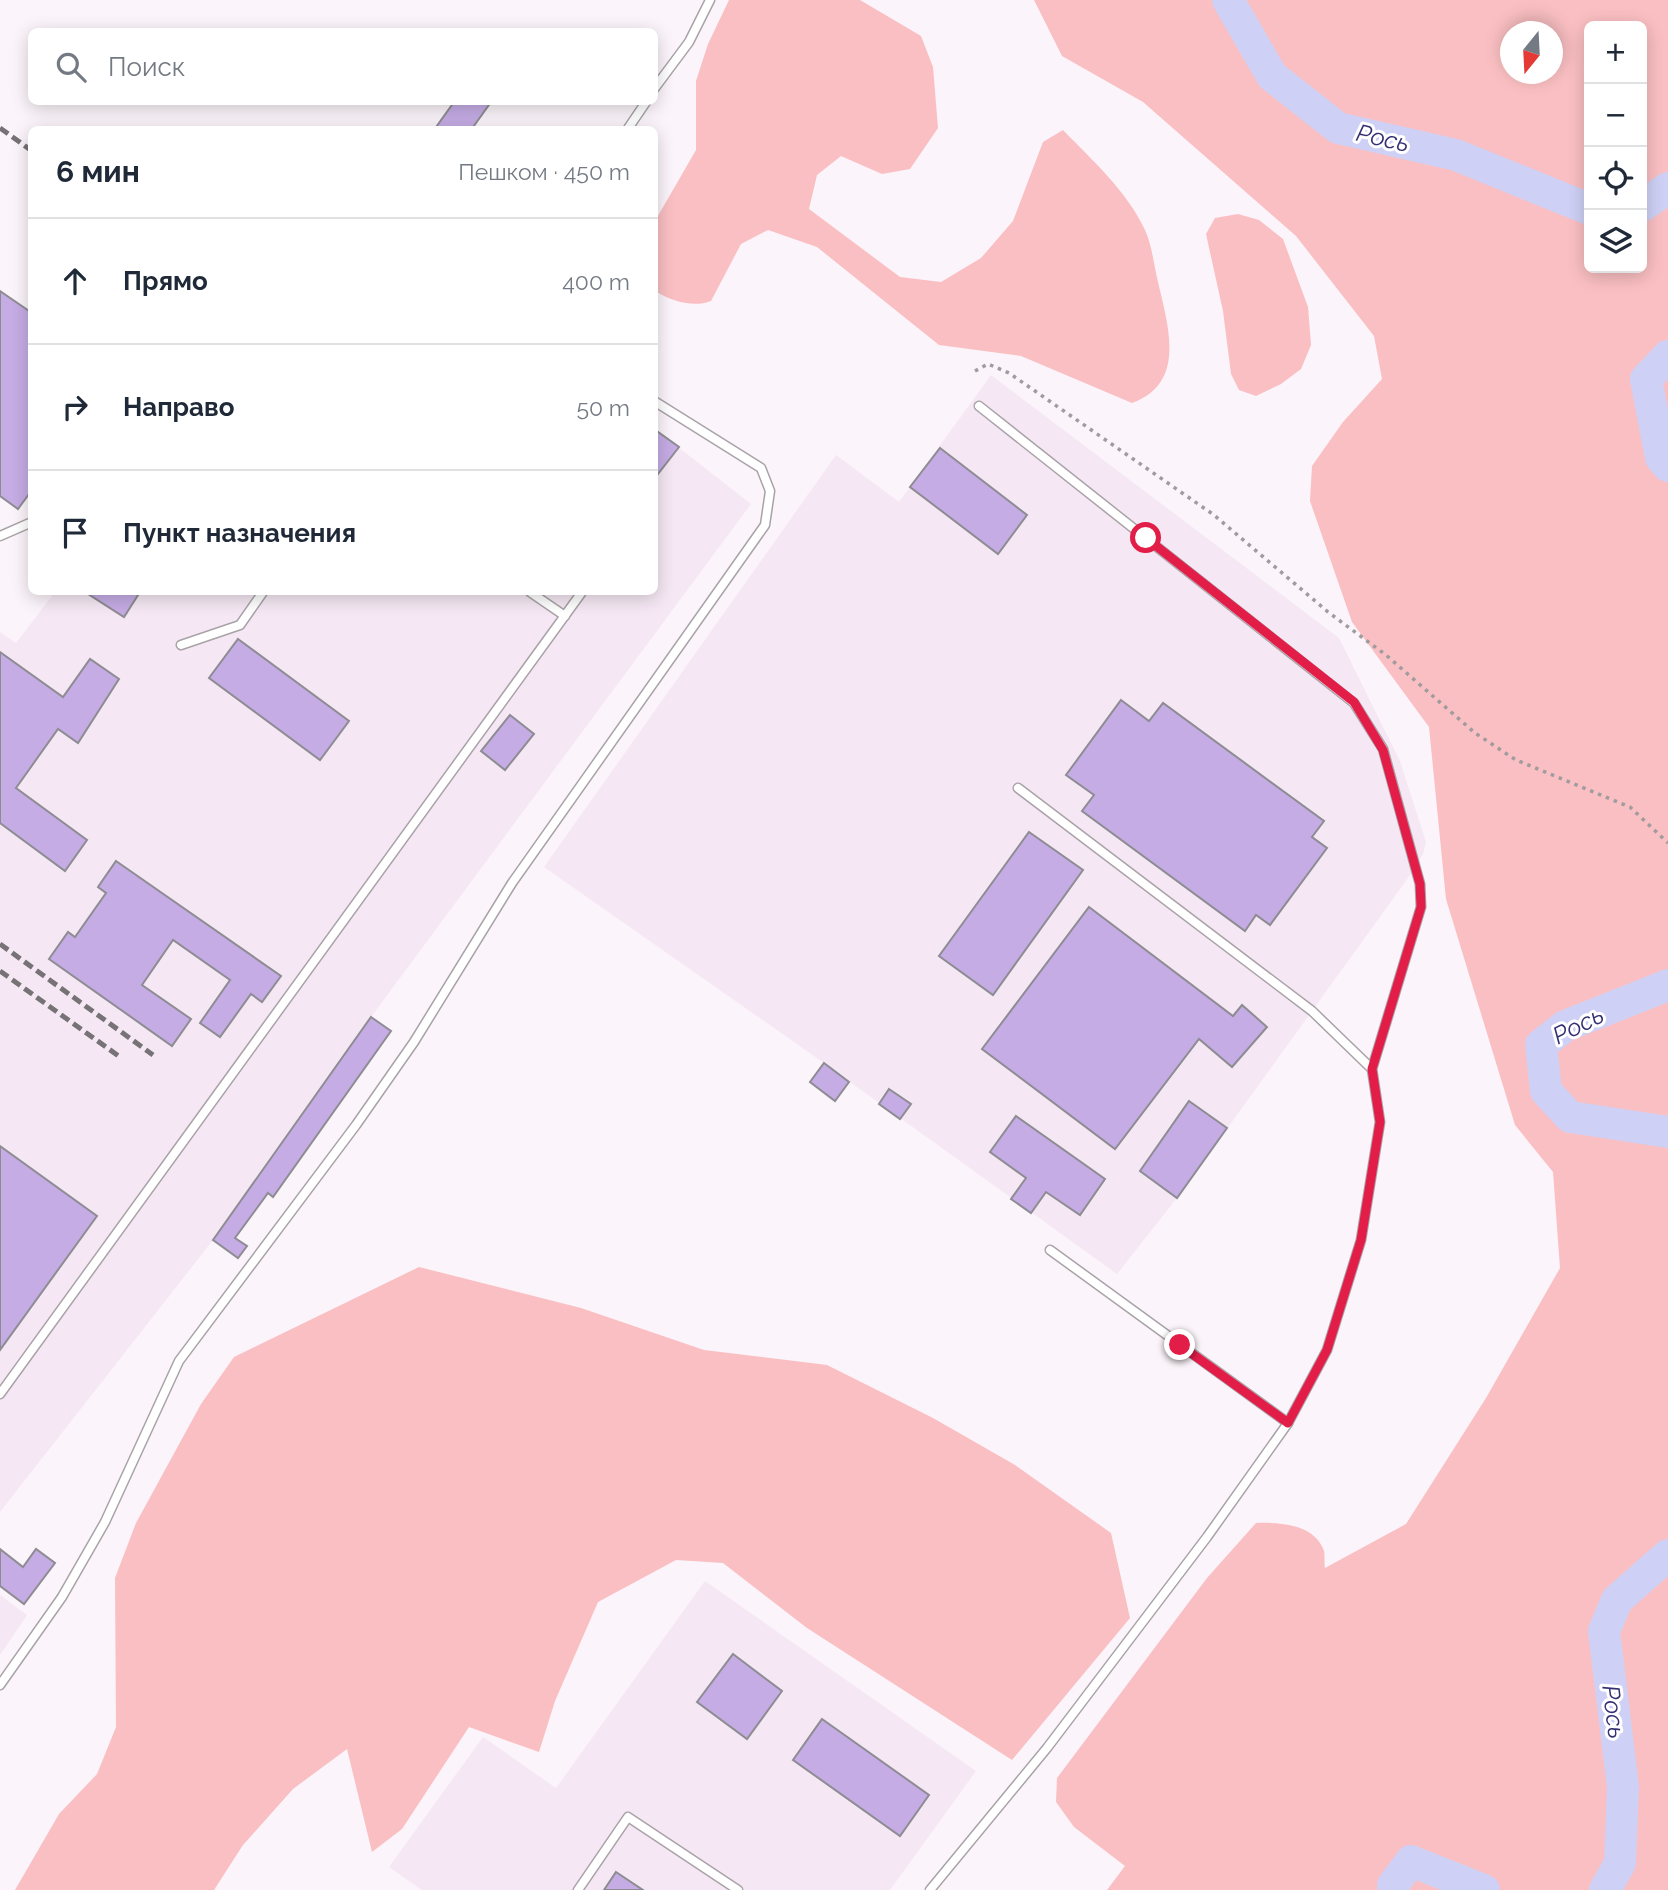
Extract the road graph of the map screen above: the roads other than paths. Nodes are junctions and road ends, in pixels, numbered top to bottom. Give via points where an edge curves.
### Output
1 (710, 0) edge
2 (658, 84) edge
3 (644, 105) edge
4 (629, 126) edge
5 (658, 403) edge
6 (979, 406) dead end
7 (28, 524) edge
8 (0, 536) edge
9 (261, 595) edge
10 (534, 595) edge
11 (580, 595) edge
12 (565, 616) junction
13 (181, 645) dead end
14 (1018, 789) dead end
15 (1372, 1069) junction
16 (1050, 1250) dead end
17 (0, 1394) edge
18 (1288, 1423) junction
19 (0, 1685) edge
20 (578, 1890) edge
21 (738, 1890) edge
22 (930, 1890) edge

1 - 2 lane via 689,42
3 - 4 lane
5 - 19 lane via 761,467 770,491 765,525 512,883 414,1042 356,1125 178,1361 105,1522 62,1597
6 - 15 lane via 1354,702 1383,750 1420,884 1421,907
7 - 8 lane
9 - 13 lane via 240,625
10 - 12 lane
11 - 12 lane
12 - 17 lane
14 - 15 lane via 1311,1011
15 - 18 lane via 1380,1122 1361,1240 1327,1350
16 - 18 lane
18 - 22 lane via 1047,1748
20 - 21 lane via 628,1817

